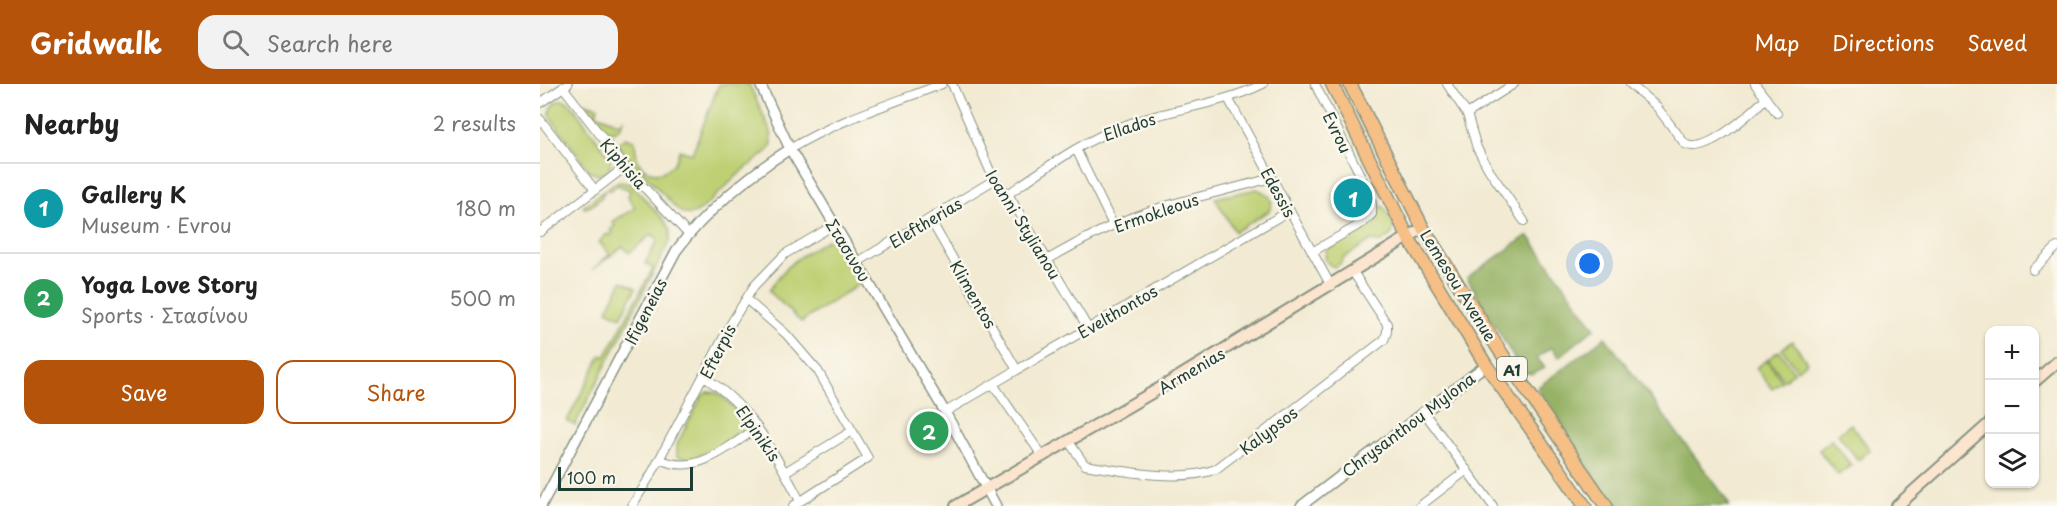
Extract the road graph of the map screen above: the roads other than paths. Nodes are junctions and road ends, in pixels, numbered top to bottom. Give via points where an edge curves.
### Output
1 (760, 84) edge
2 (942, 84) edge
3 (952, 84) edge
4 (1263, 84) edge
5 (1315, 84) edge
6 (1332, 84) edge
7 (1351, 84) edge
8 (1447, 84) edge
9 (1514, 84) edge
10 (1630, 84) edge
11 (1755, 84) edge
12 (565, 86) edge
13 (1228, 98) junction
14 (1766, 98) junction
15 (540, 103) edge
16 (1777, 113) dead end
17 (1467, 114) junction
18 (540, 119) edge
19 (790, 149) junction
20 (1076, 149) junction
21 (625, 167) junction
22 (1271, 178) junction
23 (994, 180) junction
24 (595, 190) junction
25 (1008, 194) junction
26 (1289, 211) junction
27 (930, 219) junction
28 (1524, 221) dead end
29 (834, 225) junction
30 (1113, 225) junction
31 (1423, 228) junction
32 (540, 232) edge
33 (689, 235) junction
34 (1407, 237) junction
35 (2057, 247) edge
36 (1312, 252) junction
37 (1047, 260) junction
38 (856, 263) junction
39 (2033, 270) dead end
40 (1353, 272) junction
41 (1331, 286) junction
42 (746, 299) junction
43 (1088, 328) junction
44 (2057, 362) edge
45 (1486, 365) junction
46 (1017, 370) junction
47 (704, 377) junction
48 (2036, 380) edge
49 (993, 384) junction
50 (1424, 411) junction
51 (945, 412) junction
52 (1985, 427) edge
53 (757, 428) junction
54 (852, 431) junction
55 (1069, 442) junction
56 (1043, 457) junction
57 (660, 459) junction
58 (1467, 470) junction
59 (785, 472) junction
60 (987, 488) junction
61 (796, 504) edge
62 (541, 506) edge
63 (632, 506) edge
64 (956, 506) edge
65 (996, 506) edge
66 (1301, 506) edge
67 (1420, 506) edge
68 (1493, 506) edge
69 (1585, 506) edge
70 (1606, 506) edge
71 (1898, 506) edge

1 - 19 street, Στασινου
2 - 19 street via 839,124
3 - 23 street, Ioanni Stylianou
4 - 13 street, Ellados
5 - 36 street, Evrou via 1369,193 1372,214
6 - 34 main road, Lemesou Avenue / A1
7 - 31 main road, Lemesou Avenue / A1
8 - 17 street
9 - 17 street
10 - 14 street via 1656,106 1690,148 1710,142
11 - 14 street
12 - 15 street
12 - 21 street, Kiphisia
13 - 20 street, Ellados via 1131,123
13 - 22 street, Edessis
14 - 16 street
17 - 28 street via 1489,170
18 - 24 street
19 - 29 street, Στασινου
19 - 33 street, Ifigeneias via 741,185
20 - 25 street, Ellados
20 - 30 street
21 - 24 street
21 - 33 street, Kiphisia
22 - 26 street, Edessis
22 - 30 street, Ermokleous via 1171,204
23 - 25 street, Ioanni Stylianou
23 - 27 street, Eleftherias
24 - 32 street
25 - 37 street, Ioanni Stylianou
26 - 36 street, Edessis
26 - 43 street, Evelthontos
27 - 38 street, Eleftherias
27 - 46 street, Klimentos
29 - 38 street, Στασινου
29 - 42 street, Efterpis via 785,254 761,277
30 - 37 street, Ermokleous
31 - 34 main road, Armenias
31 - 70 main road, Lemesou Avenue / A1 via 1500,351
33 - 62 street, Ifigeneias via 676,251
34 - 40 main road, Armenias
34 - 45 main road, Lemesou Avenue / A1
35 - 39 street
36 - 41 street, Edessis
37 - 43 street, Ioanni Stylianou
38 - 51 street, Στασινου
40 - 41 main road, Armenias
40 - 55 street, Kalypsos via 1387,324 1384,340 1216,469 1178,477 1085,465
41 - 55 main road, Armenias
42 - 47 street, Efterpis
42 - 54 street via 786,334 818,370
43 - 46 street, Evelthontos
44 - 48 main road
45 - 50 street, Chrysanthou Mylona
45 - 69 main road, Lemesou Avenue / A1
46 - 49 street, Evelthontos
47 - 53 street, Elpinikis via 734,399
47 - 57 street, Efterpis
49 - 51 street, Evelthontos
49 - 56 street
50 - 58 street
50 - 66 street, Chrysanthou Mylona
51 - 60 street, Στασινου
52 - 71 main road
53 - 57 street via 691,465 679,466
53 - 59 street, Elpinikis
54 - 59 street
54 - 61 street via 868,458
55 - 56 main road, Armenias
56 - 60 main road, Armenias
57 - 63 street, Efterpis
58 - 67 street
58 - 68 street
59 - 61 street, Elpinikis
60 - 64 main road, Armenias
60 - 65 street

